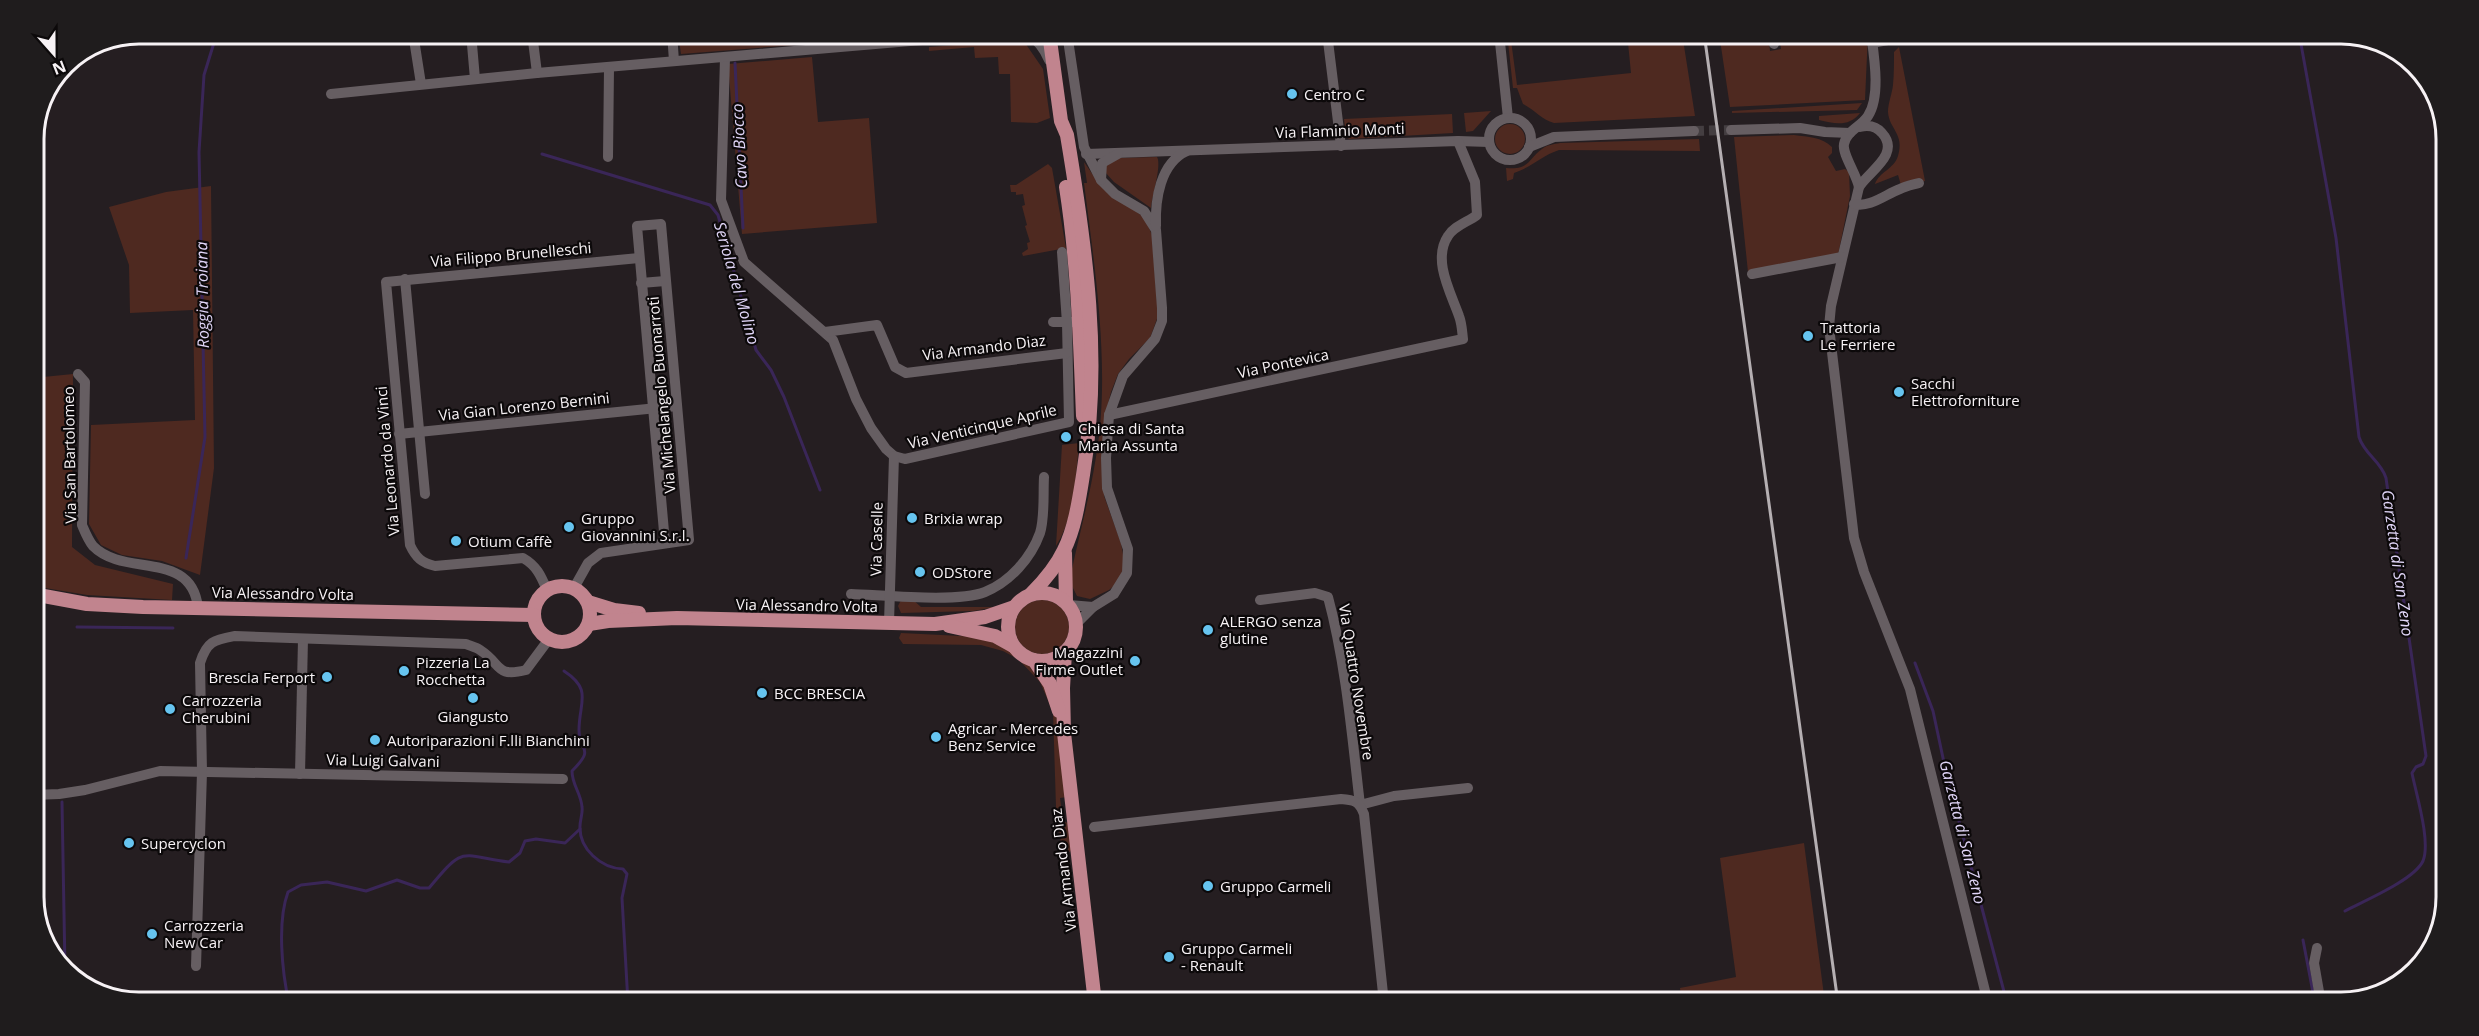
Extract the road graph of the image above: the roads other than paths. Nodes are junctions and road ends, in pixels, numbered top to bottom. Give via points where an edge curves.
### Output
1 (415, 44) edge
2 (472, 44) edge
3 (533, 44) edge
4 (673, 44) edge
5 (810, 44) edge
6 (872, 44) edge
7 (1040, 44) edge
8 (1051, 44) edge
9 (1068, 44) edge
10 (1329, 44) edge
11 (1499, 44) edge
12 (1873, 44) edge
13 (810, 49) junction
14 (725, 58) junction
15 (674, 61) junction
16 (609, 68) junction
17 (537, 73) junction
18 (1055, 73) junction
19 (475, 79) junction
20 (421, 84) junction
21 (331, 94) dead end
22 (1872, 109) junction
23 (1508, 118) junction
24 (1061, 121) junction
25 (1860, 127) junction
26 (1731, 130) tunnel mouth
27 (1529, 131) junction
28 (1694, 131) tunnel mouth
29 (1826, 132) junction
30 (1881, 132) junction
31 (1850, 133) junction
32 (1554, 137) junction
33 (1458, 141) junction
34 (1489, 142) junction
35 (1341, 146) junction
36 (1529, 147) junction
37 (1193, 149) junction
38 (1157, 150) junction
39 (1844, 150) junction
40 (1121, 152) junction
41 (1086, 154) junction
42 (608, 157) dead end
43 (1169, 164) junction
44 (1852, 165) junction
45 (1875, 168) junction
46 (1101, 180) junction
47 (1918, 183) dead end
48 (1858, 187) junction
49 (1854, 204) junction
50 (1157, 210) junction
51 (1144, 211) junction
52 (1156, 230) junction
53 (1062, 252) dead end
54 (1842, 257) junction
55 (639, 258) junction
56 (1752, 274) dead end
57 (405, 279) junction
58 (665, 281) junction
59 (386, 282) joint
60 (641, 283) junction
61 (1053, 322) dead end
62 (1073, 322) junction
63 (825, 332) junction
64 (1092, 343) junction
65 (1067, 353) junction
66 (78, 374) dead end
67 (1068, 389) junction
68 (1082, 402) junction
69 (677, 406) junction
70 (652, 408) junction
71 (1109, 415) junction
72 (1069, 422) joint
73 (420, 432) junction
74 (399, 434) junction
75 (894, 456) junction
76 (1084, 470) junction
77 (1044, 477) dead end
78 (425, 494) dead end
79 (665, 543) junction
80 (1065, 548) junction
81 (574, 588) junction
82 (547, 590) junction
83 (851, 594) dead end
84 (1032, 594) junction
85 (889, 595) junction
86 (44, 596) edge
87 (1260, 600) dead end
88 (588, 602) junction
89 (1067, 603) junction
90 (1014, 607) junction
91 (1092, 607) junction
92 (198, 608) junction
93 (534, 615) junction
94 (677, 618) junction
95 (889, 623) junction
96 (589, 624) junction
97 (935, 624) junction
98 (1076, 624) junction
99 (303, 639) junction
100 (549, 639) junction
101 (1013, 646) junction
102 (1065, 652) junction
103 (1034, 660) junction
104 (1064, 733) junction
105 (201, 772) junction
106 (300, 774) junction
107 (563, 779) dead end
108 (1468, 788) dead end
109 (44, 795) edge
110 (1360, 805) junction
111 (1095, 827) dead end
112 (2317, 948) dead end
113 (196, 966) dead end
114 (1094, 992) edge
115 (1383, 992) edge
116 (1985, 992) edge
117 (2320, 992) edge

1 - 20 street
2 - 19 street
3 - 17 street
4 - 15 street
5 - 13 street
6 - 13 street
7 - 18 street
8 - 18 main road, Via Armando Diaz
9 - 41 street
10 - 35 street
11 - 23 street
12 - 22 street
13 - 14 street
14 - 15 street
14 - 63 street, Via Venticinque Aprile via 721,200 735,242 744,262
15 - 16 street
16 - 17 street
16 - 42 street
17 - 19 street
18 - 24 main road, Via Armando Diaz
19 - 20 street
20 - 21 street
22 - 25 street
22 - 30 street
23 - 27 street via 1523,122
23 - 34 street via 1493,125
24 - 62 main road, Via Armando Diaz via 1059,135 1074,235
24 - 64 main road, Via Armando Diaz via 1083,232
25 - 30 street via 1871,126
25 - 31 street
26 - 29 street via 1800,128
27 - 32 street
27 - 36 street
28 - 32 street
29 - 31 street
29 - 39 street
30 - 45 street via 1888,152
31 - 39 street
32 - 36 street
33 - 34 street, Via Flaminio Monti
33 - 35 street, Via Flaminio Monti
33 - 71 street, Via Pontevica via 1475,182 1477,214 1448,236 1443,256 1446,283 1459,315 1463,339
34 - 36 street via 1494,153 1510,160 1522,156
35 - 37 street, Via Flaminio Monti
37 - 38 street, Via Flaminio Monti
37 - 43 street
38 - 40 street, Via Flaminio Monti
38 - 43 street via 1166,154
39 - 44 street
40 - 41 street, Via Flaminio Monti
40 - 46 street via 1102,163
41 - 46 street
43 - 50 street
44 - 45 street via 1863,170
44 - 48 street
45 - 48 street
46 - 51 street via 1115,195
47 - 49 street via 1865,204
48 - 49 street
49 - 54 street
50 - 51 street
50 - 52 street
51 - 52 street
52 - 71 street via 1161,325 1152,343 1123,376
53 - 62 street, Via Armando Diaz
54 - 56 street
54 - 116 street via 1829,327 1852,520 1864,572 1901,662 1915,710
55 - 57 street, Via Filippo Brunelleschi
55 - 58 street, Via Michelangelo Buonarroti via 637,226 661,224
55 - 60 street, Via Michelangelo Buonarroti
57 - 59 street, Via Filippo Brunelleschi
57 - 73 street
58 - 60 street
58 - 69 street, Via Michelangelo Buonarroti
59 - 74 street, Via Leonardo da Vinci
60 - 70 street, Via Michelangelo Buonarroti
61 - 62 street
62 - 64 main road, Via Armando Diaz
62 - 65 street, Via Armando Diaz
62 - 68 main road, Via Armando Diaz
63 - 65 street, Via Armando Diaz via 877,325 895,367 906,373
63 - 75 street, Via Venticinque Aprile via 833,340 871,428
64 - 76 main road, Via Armando Diaz via 1092,415
65 - 67 street, Via Armando Diaz
66 - 92 street, Via San Bartolomeo via 85,382 82,525 87,538 94,548 120,559 177,573 197,594
67 - 68 street
67 - 72 street, Via Armando Diaz
68 - 76 main road, Via Armando Diaz
69 - 70 street, Via Gian Lorenzo Bernini
69 - 79 street, Via Michelangelo Buonarroti via 689,540
70 - 73 street, Via Gian Lorenzo Bernini
70 - 79 street, Via Michelangelo Buonarroti
71 - 91 street via 1107,488 1129,561 1119,590
72 - 75 street, Via Venticinque Aprile via 905,459
73 - 74 street, Via Gian Lorenzo Bernini
73 - 78 street
74 - 82 street, Via Leonardo da Vinci via 410,545 415,556 435,566 523,558 540,573
75 - 85 street, Via Caselle
76 - 80 main road, Via Armando Diaz
77 - 85 street via 1041,530 1031,553 1007,579 984,592 962,597
79 - 81 street, Via Michelangelo Buonarroti via 601,553 588,563
80 - 84 main road, Via Armando Diaz via 1051,573
80 - 89 main road, Via Armando Diaz
81 - 82 main road via 556,586
81 - 88 main road, Via Alessandro Volta
82 - 93 main road via 540,596
83 - 85 street
84 - 89 main road via 1050,593
84 - 90 main road
85 - 95 street, Via Caselle
86 - 92 main road, Via Alessandro Volta via 87,604
87 - 110 street, Via Quattro Novembre via 1315,593 1328,597
88 - 94 main road, Via Alessandro Volta via 614,610
88 - 96 main road
89 - 91 street
89 - 98 main road
90 - 97 main road, Via Alessandro Volta via 986,617
90 - 101 main road via 1007,626
91 - 98 street
92 - 93 main road, Via Alessandro Volta
93 - 100 main road via 538,629
94 - 95 main road, Via Alessandro Volta
94 - 96 main road, Via Alessandro Volta
95 - 97 main road, Via Alessandro Volta
96 - 100 main road via 567,642
97 - 101 main road, Via Alessandro Volta via 985,633
98 - 102 main road via 1075,638
99 - 100 street via 466,644 480,650 498,669 509,674 526,670
99 - 105 street via 235,636 214,640 204,650 200,663
99 - 106 street
101 - 103 main road
102 - 103 main road via 1051,660
102 - 104 main road, Via Armando Diaz
103 - 104 main road, Via Armando Diaz via 1050,684
104 - 114 main road, Via Armando Diaz
105 - 106 street, Via Luigi Galvani
105 - 109 street, Via Luigi Galvani via 160,771 85,790
105 - 113 street
106 - 107 street, Via Luigi Galvani
108 - 110 street via 1394,796
110 - 111 street via 1341,799
110 - 115 street, Via Quattro Novembre
112 - 117 street via 2314,963

